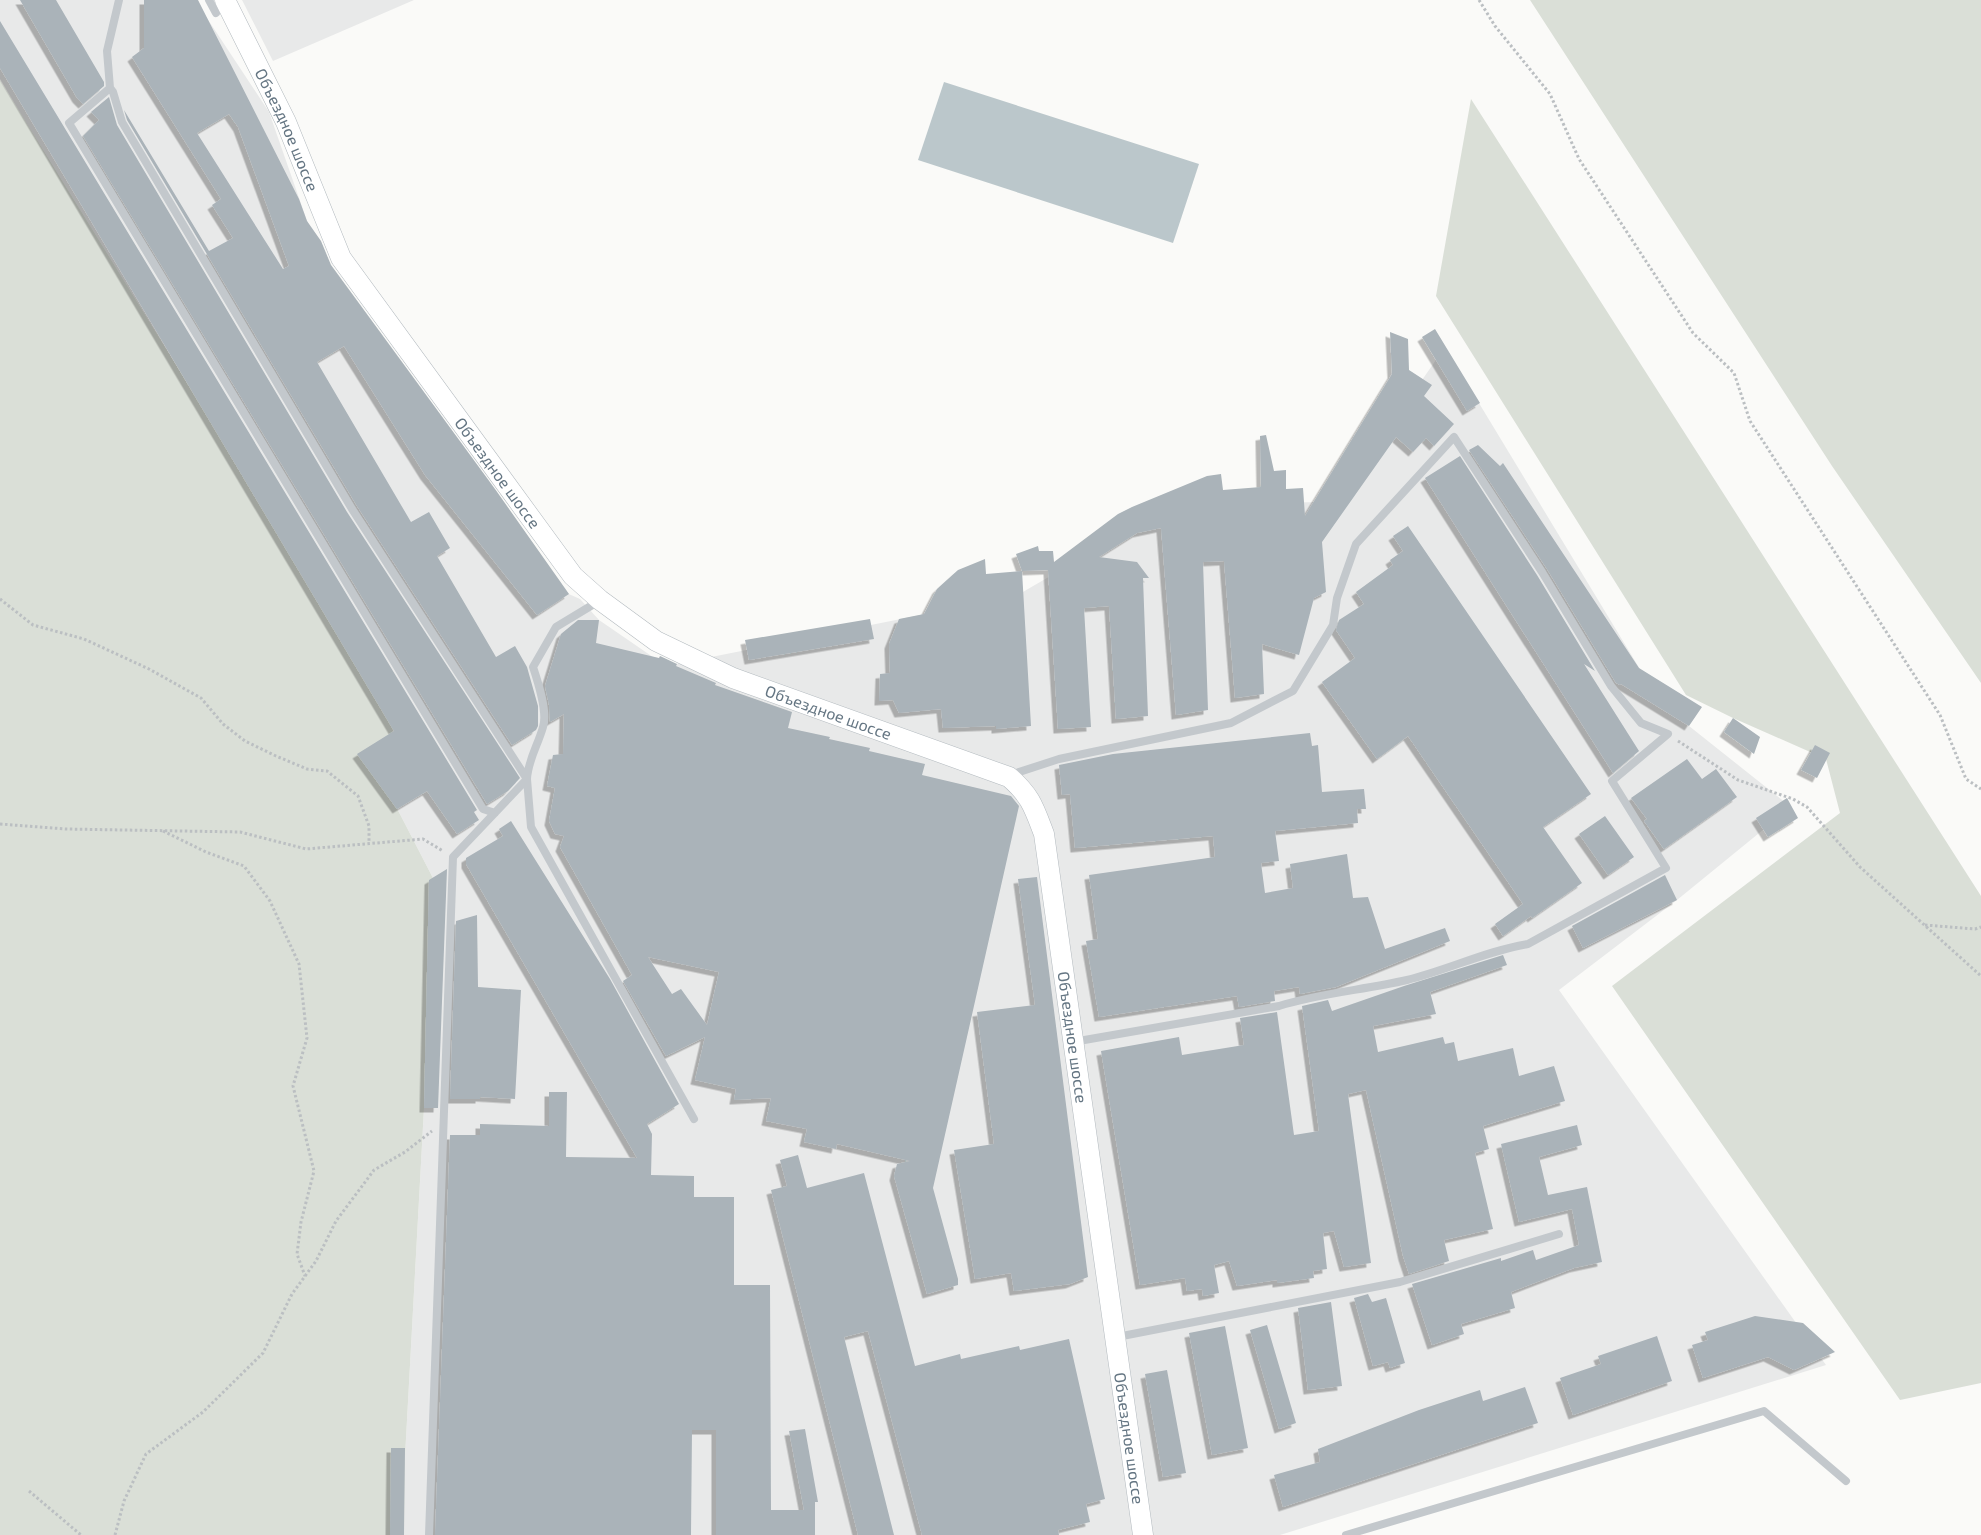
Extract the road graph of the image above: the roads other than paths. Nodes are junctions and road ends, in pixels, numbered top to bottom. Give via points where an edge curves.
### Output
1 (119, 0) edge
2 (209, 0) edge
3 (221, 6) edge
4 (110, 88) junction
5 (600, 600) junction
6 (1006, 776) junction
7 (528, 779) junction
8 (495, 813) junction
9 (1073, 1042) junction
10 (694, 1119) dead end
11 (1559, 1234) dead end
12 (1115, 1338) junction
13 (1846, 1481) dead end
14 (429, 1535) edge
15 (1143, 1535) edge
16 (1346, 1535) edge

1 - 4 lane via 107,52
2 - 3 lane
3 - 5 street, Объездное шоссе via 286,122 341,258 574,576
4 - 7 lane via 122,122 352,509
4 - 8 lane via 69,123 483,809
5 - 6 street, Объездное шоссе via 656,641 734,678
5 - 7 lane via 556,626 533,667 541,690 544,726 528,767
6 - 9 street, Объездное шоссе via 1023,790 1044,834
6 - 9 lane via 1059,759 1231,723 1293,691 1333,625 1336,598 1356,544 1454,437 1611,686 1641,723 1668,734 1612,780 1666,868 1528,944 1408,979 1304,998 1279,1006
7 - 8 lane
7 - 10 lane via 531,827
8 - 14 lane via 453,857
9 - 12 street, Объездное шоссе
11 - 12 lane via 1400,1282
12 - 15 street, Объездное шоссе
13 - 16 lane via 1764,1411

